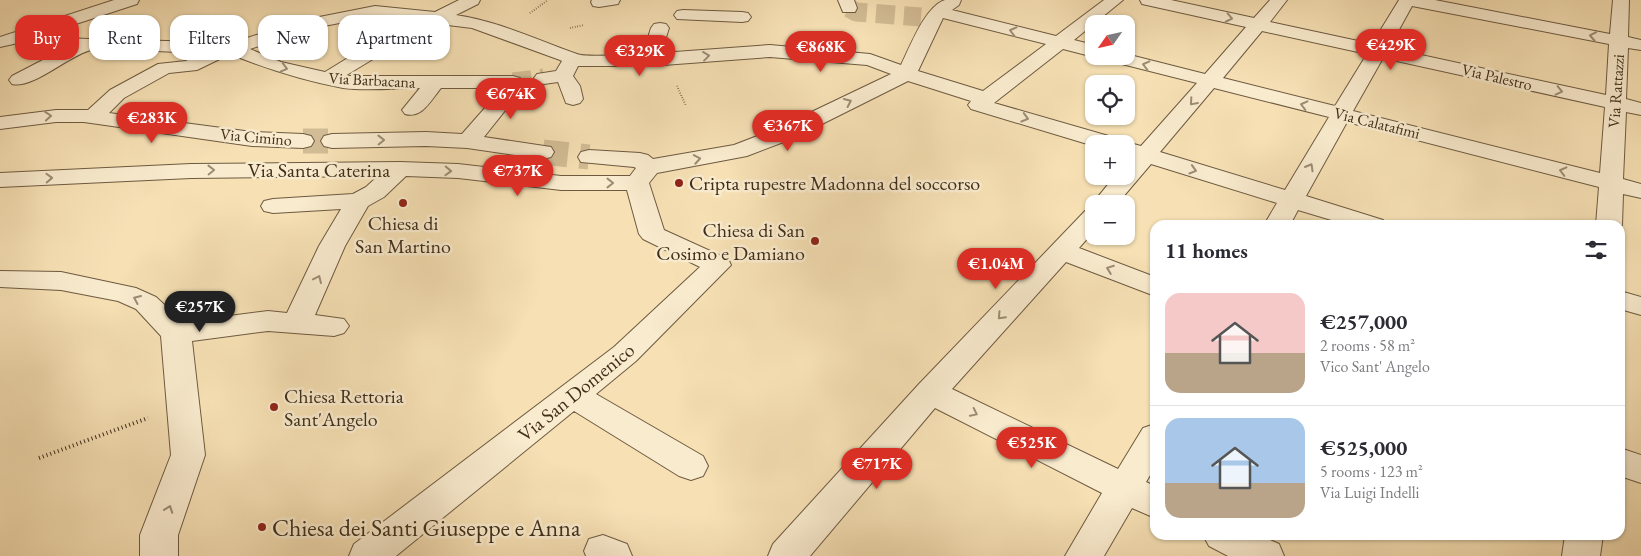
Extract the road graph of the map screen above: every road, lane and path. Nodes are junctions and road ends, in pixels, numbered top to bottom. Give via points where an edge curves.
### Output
1 (131, 0) edge
2 (472, 0) edge
3 (954, 0) edge
4 (1115, 0) edge
5 (1148, 0) edge
6 (1279, 0) edge
7 (1408, 0) edge
8 (1621, 0) edge
9 (744, 8) edge
10 (352, 15) edge
11 (420, 15) edge
12 (442, 15) edge
13 (683, 15) dead end
14 (930, 16) junction
15 (338, 18) edge
16 (450, 19) edge
17 (1258, 24) junction
18 (660, 28) dead end
19 (1619, 41) junction
20 (2, 42) edge
21 (248, 42) edge
22 (1060, 43) junction
23 (89, 44) edge
24 (89, 45) edge
25 (1641, 45) edge
26 (1085, 49) edge
27 (1378, 50) junction
28 (738, 52) junction
29 (248, 56) edge
30 (203, 60) edge
31 (358, 60) edge
32 (650, 60) junction
33 (1135, 62) edge
34 (560, 71) junction
35 (908, 74) junction
36 (326, 79) junction
37 (19, 80) dead end
38 (1211, 81) junction
39 (435, 83) junction
40 (676, 83) dead end
41 (572, 99) dead end
42 (982, 102) junction
43 (1614, 103) junction
44 (686, 106) dead end
45 (1641, 109) edge
46 (412, 110) dead end
47 (1341, 114) junction
48 (94, 115) junction
49 (0, 123) edge
50 (1085, 136) edge
51 (304, 141) tunnel mouth
52 (332, 141) tunnel mouth
53 (468, 141) junction
54 (543, 152) tunnel mouth
55 (1136, 152) edge
56 (589, 157) tunnel mouth
57 (400, 169) junction
58 (643, 175) junction
59 (0, 180) edge
60 (1610, 183) junction
61 (1641, 191) edge
62 (1110, 195) edge
63 (1291, 200) junction
64 (358, 201) junction
65 (273, 206) dead end
66 (1281, 220) edge
67 (1357, 220) edge
68 (1609, 220) edge
69 (1085, 226) edge
70 (1062, 251) junction
71 (0, 279) edge
72 (1150, 285) edge
73 (1625, 301) edge
74 (1641, 306) edge
75 (297, 323) junction
76 (334, 326) dead end
77 (176, 333) junction
78 (930, 392) junction
79 (573, 396) junction
80 (184, 405) junction
81 (1150, 456) edge
82 (39, 458) dead end
83 (1625, 464) edge
84 (691, 466) dead end
85 (1641, 469) edge
86 (1140, 495) edge
87 (1232, 540) edge
88 (1583, 540) edge
89 (159, 556) edge
90 (368, 556) edge
91 (787, 556) edge
92 (1084, 556) edge
93 (1265, 556) edge
94 (1581, 556) edge

1 - 20 street
2 - 12 street
3 - 14 street
4 - 22 street
5 -> 17 street, Via Palestro
6 - 17 street
19 -> 7 street
7 - 27 street
8 - 19 street, Via Rattazzi
9 - 13 street
9 - 28 street
10 - 11 street via 375,10
22 -> 14 street
14 - 35 street
15 - 21 street
16 - 34 street via 475,23 567,56
17 - 27 street, Via Palestro
17 - 38 street
18 - 32 street
19 - 25 street
19 - 43 street, Via Rattazzi
20 - 23 street, Via Barbacana
22 - 26 street
22 - 42 street
24 - 37 street
27 -> 43 street, Via Palestro
27 - 47 street
32 -> 28 street
28 - 35 street via 770,51 870,60
29 -> 36 street, Via Barbacana
30 - 48 street via 190,66 165,68 117,94
31 - 36 street
32 - 34 street
38 -> 33 street, Via Calatafimi
34 - 41 street via 570,86
35 - 42 street
58 -> 35 street, Via Santa Caterina via 739,151 786,133
36 - 39 street, Via Barbacana
47 -> 38 street, Via Calatafimi
38 -> 55 street
39 - 46 street, Via Barbacana
39 - 53 street, Via Barbacana via 510,83 509,93
40 - 44 path
42 -> 50 street
43 - 45 street, Via Palestro
43 - 60 street, Via Rattazzi
60 -> 47 street, Via Calatafimi
63 -> 47 street
49 -> 48 street, Via Cimino via 38,117
48 - 51 street, Via Cimino via 252,139
52 -> 53 street
53 - 54 street
55 - 62 street
55 -> 63 street
56 - 58 street via 640,160
57 -> 58 street, Via Santa Caterina via 458,171 562,182
59 -> 57 street, Via Santa Caterina via 191,171
57 - 64 street via 375,192
58 - 79 street, Via San Domenico via 652,234 718,265 625,354
60 - 61 street, Via Calatafimi
60 - 68 street, Via Rattazzi
63 - 66 street
63 - 67 street
64 - 65 street
75 -> 64 street via 332,246
69 - 70 street
72 -> 70 street
70 -> 78 street
77 -> 71 street via 146,303 126,294 61,280
73 - 74 street
75 - 76 street
75 - 77 street via 268,320
77 - 80 street
78 -> 86 street
78 - 91 street
79 - 84 street
79 - 90 street, Via San Domenico
80 - 82 path
89 -> 80 street via 159,535 188,455
81 - 86 street
83 - 85 street
86 - 92 street
87 - 93 street
88 - 94 street

